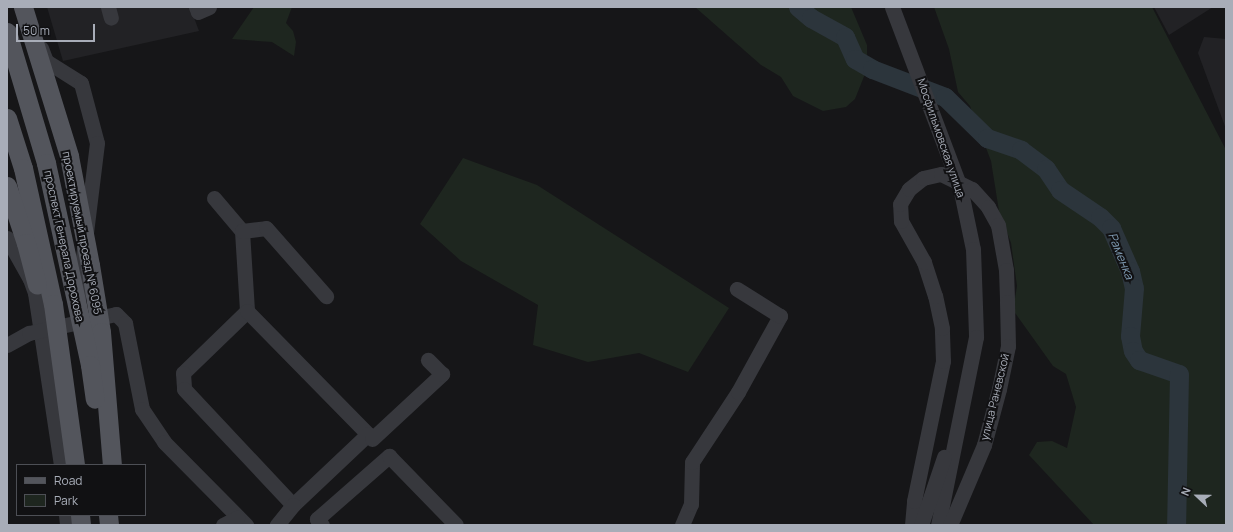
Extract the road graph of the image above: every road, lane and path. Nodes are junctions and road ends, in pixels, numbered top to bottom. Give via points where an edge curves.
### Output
1 (23, 7) edge
2 (28, 7) edge
3 (196, 7) edge
4 (209, 7) edge
5 (892, 7) edge
6 (7, 32) edge
7 (7, 118) edge
8 (7, 186) edge
9 (214, 198) dead end
10 (242, 231) junction
11 (7, 238) edge
12 (737, 289) dead end
13 (326, 296) dead end
14 (247, 311) junction
15 (74, 323) junction
16 (42, 330) junction
17 (7, 344) edge
18 (428, 360) dead end
19 (66, 391) junction
20 (966, 392) junction
21 (370, 436) junction
22 (389, 456) junction
23 (60, 464) edge
24 (75, 464) edge
25 (104, 464) edge
26 (112, 464) edge
27 (293, 505) junction
28 (242, 522) edge
29 (452, 524) edge
30 (223, 525) edge
31 (277, 525) edge
32 (322, 525) edge
33 (682, 525) edge
34 (912, 525) edge
35 (921, 525) edge
36 (938, 525) edge
37 (950, 525) edge

1 - 26 main road, проектируемый проезд № 6095 via 69,156 101,332
2 - 15 street via 46,61 77,78 84,88 97,143
3 - 4 street via 198,12
5 - 20 street, Мосфильмовская улица via 960,187 973,249 977,308 972,365
6 - 25 main road, проспект Генерала Дорохова via 46,162 90,365
7 - 19 main road, проспект Генерала Дорохова via 23,168 53,304
8 - 19 main road via 26,243
9 - 10 street
10 - 13 street via 266,228
10 - 14 street
11 - 16 street via 33,286
12 - 33 street via 780,316 738,392 692,462 692,504
14 - 21 street
14 - 27 street via 183,373 184,389
15 - 16 street
15 - 28 street via 116,314 125,323 142,409 164,442
16 - 17 street via 29,332
16 - 23 street
18 - 21 street via 442,374
19 - 24 main road, проспект Генерала Дорохова
20 - 35 street, Мосфильмовская улица
20 - 36 street, Мосфильмовская улица
21 - 22 street
21 - 27 street
22 - 29 street
22 - 32 street via 317,519
27 - 31 street
28 - 30 street
34 - 37 street, улица Раневской via 914,501 944,361 942,328 935,296 924,262 901,221 900,204 910,189 923,178 941,174 972,189 988,207 998,225 1006,270 1007,302 1008,346 999,389 984,445

